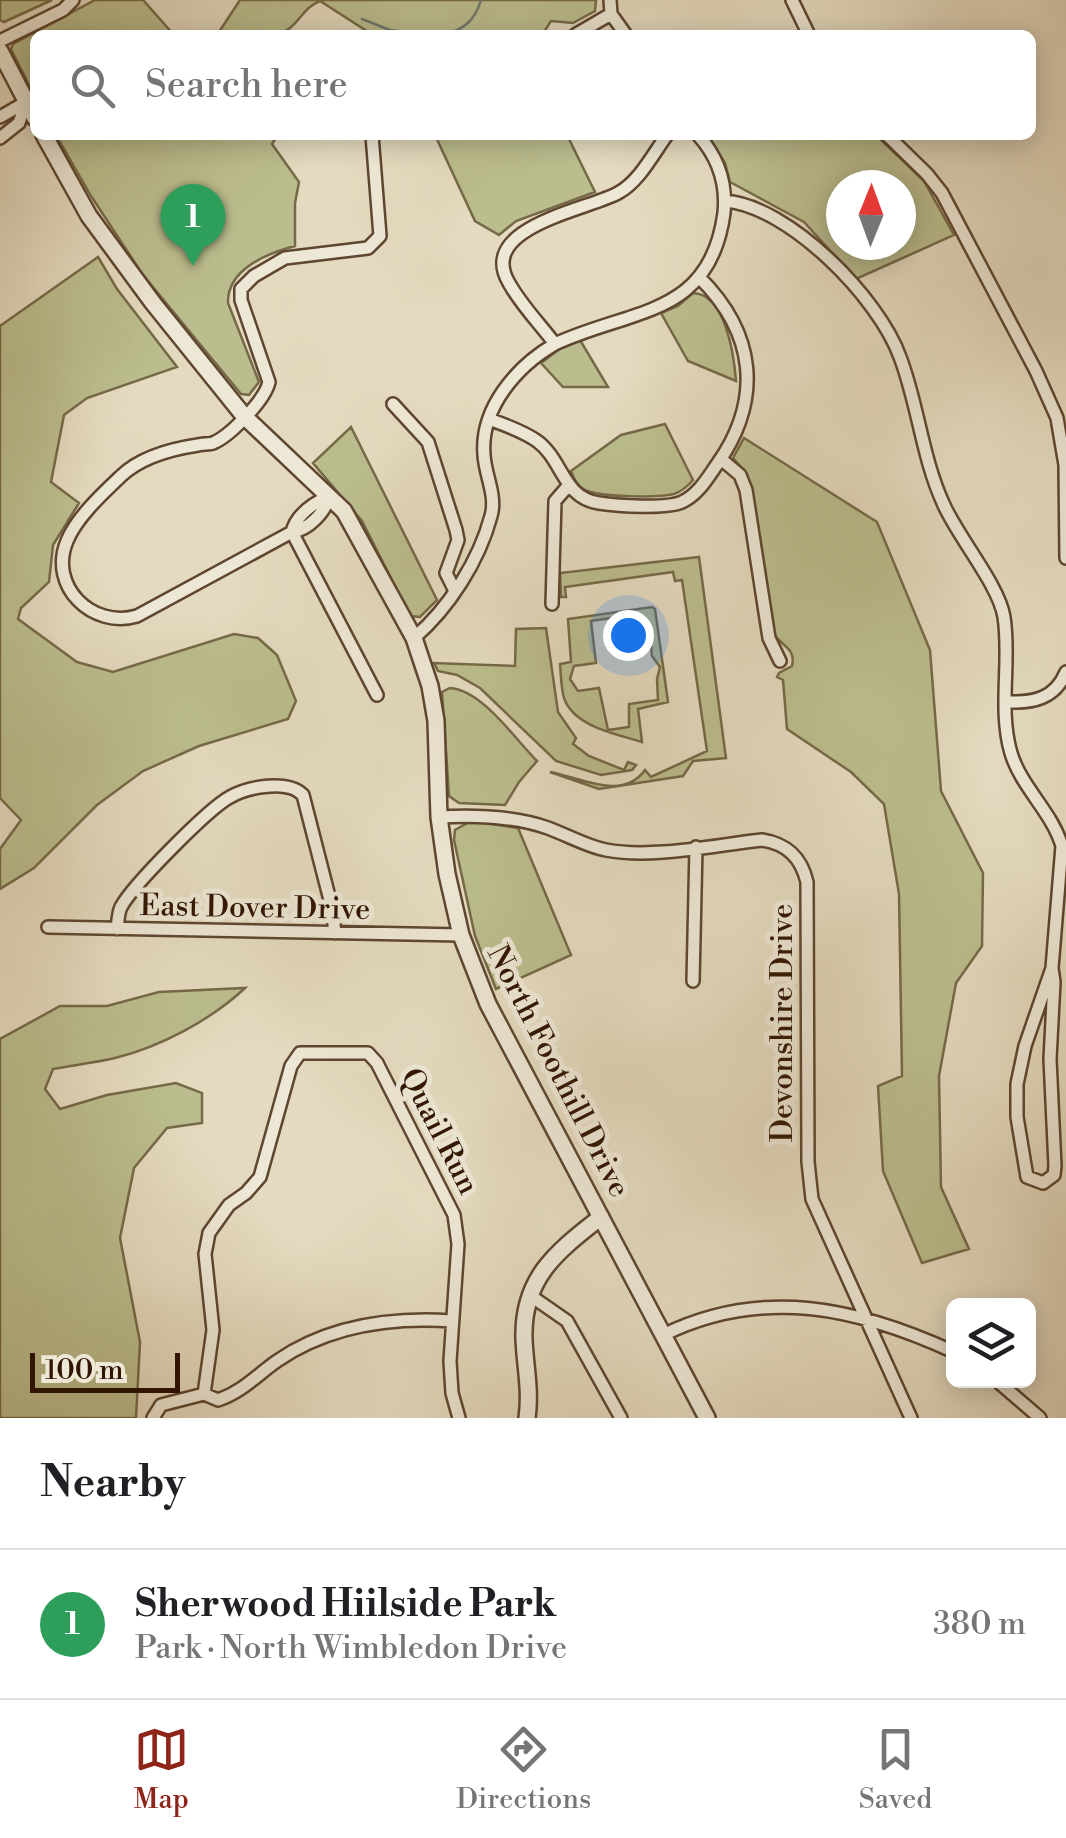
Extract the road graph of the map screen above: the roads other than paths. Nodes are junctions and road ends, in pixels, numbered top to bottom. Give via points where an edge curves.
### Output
1 (72, 0) edge
2 (610, 0) edge
3 (792, 0) edge
4 (611, 14) junction
5 (584, 30) edge
6 (622, 30) edge
7 (807, 30) edge
8 (0, 40) edge
9 (0, 51) edge
10 (26, 102) junction
11 (30, 109) edge
12 (0, 117) edge
13 (0, 138) edge
14 (47, 140) edge
15 (372, 140) edge
16 (663, 140) edge
17 (702, 140) edge
18 (893, 140) edge
19 (725, 201) junction
20 (700, 278) junction
21 (555, 344) junction
22 (393, 404) dead end
23 (244, 416) junction
24 (488, 419) junction
25 (721, 459) junction
26 (568, 486) junction
27 (329, 496) junction
28 (292, 532) junction
29 (1066, 558) edge
30 (455, 592) junction
31 (552, 604) dead end
32 (414, 638) junction
33 (780, 662) dead end
34 (1066, 672) edge
35 (377, 695) dead end
36 (1006, 702) junction
37 (440, 817) junction
38 (696, 847) junction
39 (48, 928) dead end
40 (117, 929) junction
41 (334, 934) junction
42 (461, 936) junction
43 (1052, 968) junction
44 (693, 981) dead end
45 (602, 1217) junction
46 (530, 1296) junction
47 (868, 1318) junction
48 (452, 1321) junction
49 (663, 1334) junction
50 (946, 1348) edge
51 (1005, 1388) edge
52 (204, 1394) junction
53 (153, 1418) edge
54 (459, 1418) edge
55 (526, 1418) edge
56 (621, 1418) edge
57 (706, 1418) edge
58 (912, 1418) edge
59 (1040, 1418) edge

1 - 8 street
2 - 4 street
3 - 7 street
4 - 5 street
4 - 6 street
9 - 10 street
10 - 11 street
10 - 12 street
10 - 13 street via 19,123
14 - 23 street, North Foothill Drive via 89,216
15 - 23 street via 380,236 368,248 285,258 241,288 268,382
16 - 21 street via 622,192 527,229 508,246 508,282
17 - 19 street via 718,162
18 - 29 street via 942,193 1056,418 1065,466
19 - 20 street via 714,257
19 - 36 street via 745,203 804,236 887,330 940,498 1004,614
20 - 21 street via 670,302
20 - 25 street via 722,300 745,357 740,427
21 - 24 street via 499,395
22 - 30 street via 428,442 458,540 446,573
23 - 27 street, North Foothill Drive
23 - 28 street via 197,445 133,467 70,533 64,546 67,586 83,607 105,617 138,616
24 - 26 street via 537,441
24 - 30 street via 484,456 492,516
25 - 26 street via 700,488 673,505 600,504
25 - 33 street via 746,490 769,638
26 - 31 street via 556,501
27 - 28 street via 327,508
27 - 32 street, North Foothill Drive via 344,510
28 - 35 street
30 - 32 street
32 - 37 street, North Foothill Drive via 436,720
34 - 36 street via 1047,696
36 - 43 street via 1014,762 1062,846
37 - 38 street, Devonshire Drive via 512,820 609,850
37 - 42 street, North Foothill Drive
38 - 44 street
38 - 47 street, Devonshire Drive via 769,840 788,849 805,873 808,1180 818,1216
39 - 40 street, East Dover Drive
40 - 41 street, East Dover Drive
40 - 41 street via 130,894 204,817 230,797 289,787 303,795
41 - 42 street, East Dover Drive
42 - 45 street, North Foothill Drive via 488,1004
43 - 43 street via 1025,1046 1016,1100 1022,1164 1027,1178 1043,1184 1055,1166
45 - 46 street via 556,1253
45 - 49 street, North Foothill Drive
46 - 55 street
46 - 56 street via 567,1321
47 - 49 street via 828,1308 767,1309 709,1317
47 - 50 street
47 - 58 street, Devonshire Drive
48 - 52 street via 342,1329 280,1359 236,1394 218,1400
48 - 52 street, Quail Run via 454,1215 377,1062 365,1054 300,1053 260,1176 209,1233 213,1330
48 - 54 street, Quail Run via 452,1393
49 - 57 street, North Foothill Drive
51 - 59 street
52 - 53 street via 161,1405

